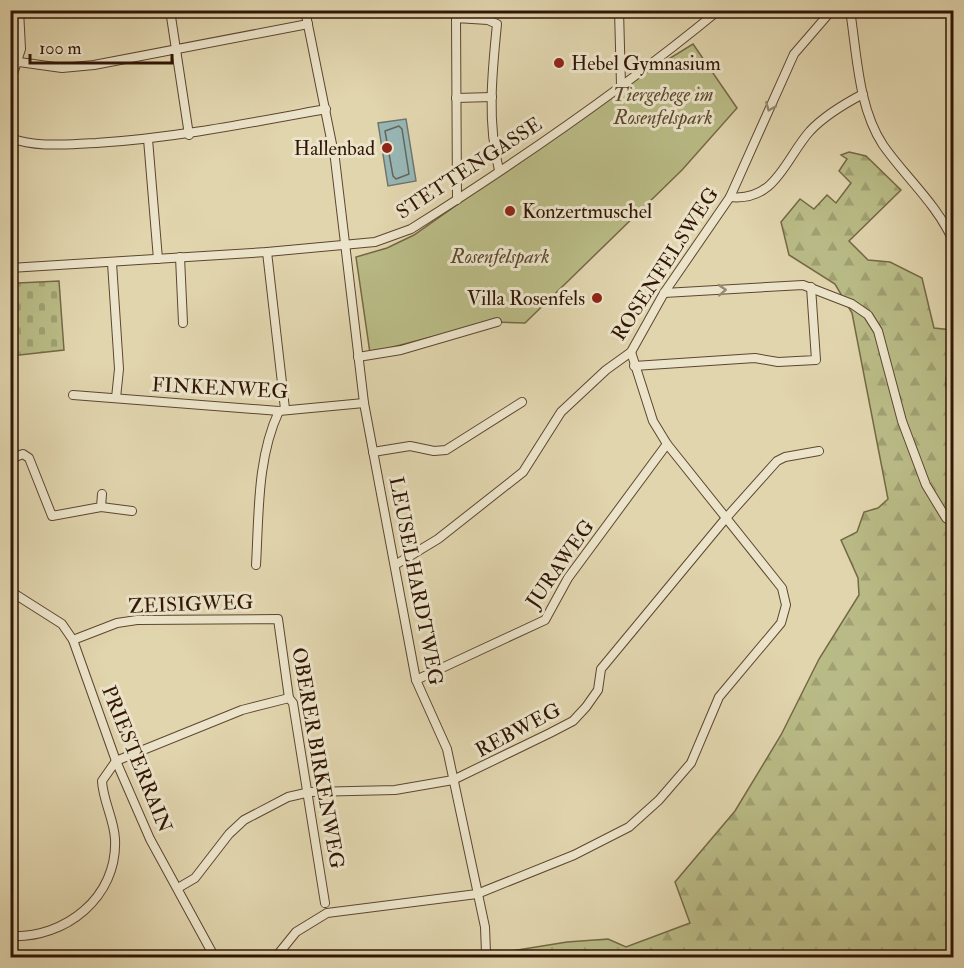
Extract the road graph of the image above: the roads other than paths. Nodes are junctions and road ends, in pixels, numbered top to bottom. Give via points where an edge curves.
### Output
1 (19, 10) edge
2 (170, 10) edge
3 (305, 10) edge
4 (619, 10) edge
5 (719, 10) edge
6 (832, 10) edge
7 (850, 10) edge
8 (308, 24) junction
9 (178, 50) junction
10 (19, 62) junction
11 (10, 83) edge
12 (621, 86) junction
13 (863, 94) junction
14 (492, 97) junction
15 (456, 98) junction
16 (326, 109) junction
17 (189, 135) junction
18 (10, 138) edge
19 (148, 139) junction
20 (499, 170) junction
21 (730, 197) junction
22 (457, 200) junction
23 (954, 243) edge
24 (345, 245) junction
25 (267, 252) junction
26 (180, 257) junction
27 (158, 259) junction
28 (112, 263) junction
29 (10, 268) edge
30 (811, 287) junction
31 (664, 293) junction
32 (497, 321) dead end
33 (183, 322) dead end
34 (954, 340) edge
35 (631, 352) junction
36 (358, 357) junction
37 (634, 366) junction
38 (73, 395) dead end
39 (116, 398) junction
40 (522, 402) dead end
41 (364, 403) junction
42 (954, 403) edge
43 (282, 410) junction
44 (668, 444) junction
45 (819, 451) dead end
46 (373, 452) junction
47 (10, 459) edge
48 (102, 494) dead end
49 (101, 507) junction
50 (132, 511) dead end
51 (726, 518) junction
52 (954, 524) edge
53 (256, 565) dead end
54 (395, 565) junction
55 (10, 591) edge
56 (278, 619) joint
57 (72, 640) junction
58 (416, 680) junction
59 (289, 698) junction
60 (116, 761) junction
61 (453, 780) junction
62 (310, 792) junction
63 (178, 888) junction
64 (477, 894) junction
65 (326, 909) junction
66 (10, 936) edge
67 (486, 953) dead end
68 (214, 957) edge
69 (275, 957) edge

1 - 10 street
2 - 9 street
3 - 8 street, LEUSELHARDTWEG
4 - 12 street
5 - 12 street, STETTENGASSE
6 -> 21 street, ROSENFELSWEG via 794,54
7 - 13 street
8 - 9 street
8 - 16 street, LEUSELHARDTWEG
9 - 10 street via 62,68
9 - 17 street
10 - 11 street
12 - 20 street, STETTENGASSE
13 - 21 street via 822,119 764,190 750,197
13 - 23 street via 883,144 942,219
14 - 15 street
14 - 15 street via 497,24 456,18
14 - 20 street via 493,146
15 - 22 street
16 - 17 street
16 - 24 street, LEUSELHARDTWEG
17 - 19 street
18 - 19 street via 27,144 54,145
19 - 27 street
20 - 22 street, STETTENGASSE
21 - 31 street, ROSENFELSWEG
22 - 24 street, STETTENGASSE via 411,229 375,242
24 - 25 street, STETTENGASSE
24 - 36 street, LEUSELHARDTWEG
25 - 26 street, STETTENGASSE
25 - 43 street
26 - 27 street, STETTENGASSE
26 - 33 street
27 - 28 street, STETTENGASSE
28 - 29 street, STETTENGASSE
28 - 39 street via 119,369
31 -> 30 street
30 - 37 street via 816,360 778,362 755,358
30 - 52 street via 852,304 874,322 902,421 926,485
31 - 35 street, ROSENFELSWEG
32 - 36 street via 401,350
34 - 42 street via 950,385
35 - 37 street
35 - 54 street, ROSENFELSWEG via 561,412 523,472 438,539
36 - 41 street, LEUSELHARDTWEG
37 - 44 street via 653,422
38 - 39 street, FINKENWEG
39 - 43 street, FINKENWEG
40 - 46 street via 446,450 410,446
41 - 43 street, FINKENWEG
41 - 46 street, LEUSELHARDTWEG
43 - 53 street via 269,432 260,486
44 - 51 street
44 - 58 street, JURAWEG via 568,578 545,620
45 - 51 street, REBWEG via 777,461
46 - 54 street, LEUSELHARDTWEG
47 - 49 street via 23,454 28,458 52,516
48 - 49 street
49 - 50 street
51 - 61 street, REBWEG via 602,669 598,690 573,721
51 - 64 street via 782,588 786,605 781,623 719,697 691,763 629,827 574,855
54 - 58 street, LEUSELHARDTWEG
55 - 57 street, PRIESTERRAIN via 62,624
56 - 57 street, ZEISIGWEG via 137,620 117,623
56 - 59 street, OBERER BIRKENWEG
57 - 60 street, PRIESTERRAIN
58 - 61 street, LEUSELHARDTWEG via 447,749
59 - 60 street via 242,710
59 - 62 street, OBERER BIRKENWEG via 294,704
60 - 63 street, PRIESTERRAIN via 150,839
60 - 66 street via 102,781 113,820 114,862 95,900 58,928 24,937
61 - 62 street, REBWEG via 395,790
61 - 64 street, LEUSELHARDTWEG
62 - 63 street, REBWEG via 288,796 244,820 195,878
62 - 65 street, OBERER BIRKENWEG
63 - 68 street, PRIESTERRAIN
64 - 65 street
64 - 67 street, LEUSELHARDTWEG via 488,944
65 - 69 street via 296,932

